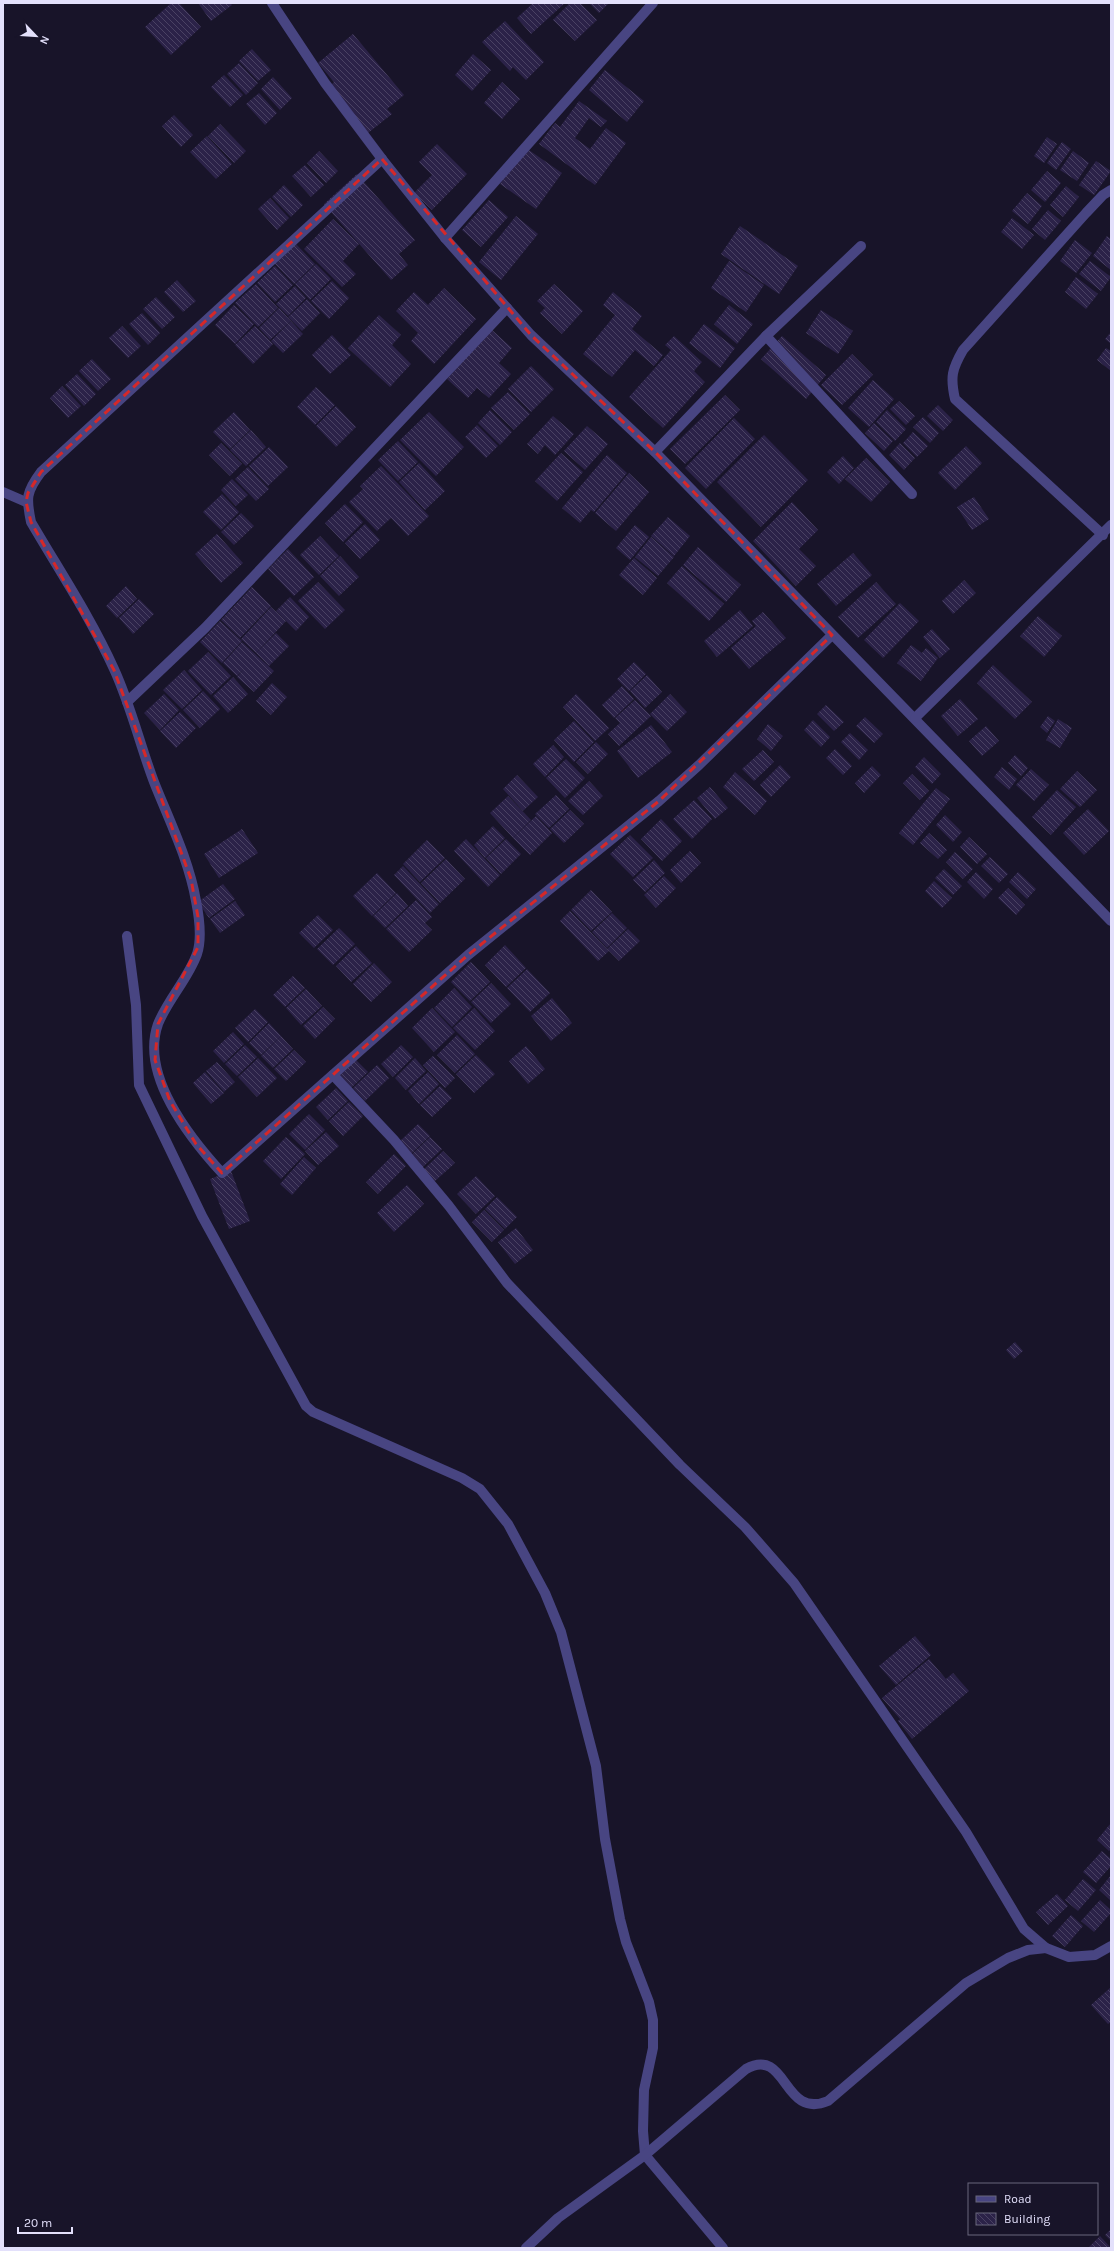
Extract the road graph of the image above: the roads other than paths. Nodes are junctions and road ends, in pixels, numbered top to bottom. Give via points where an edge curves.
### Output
1 (272, 3) edge
2 (653, 3) edge
3 (382, 159) junction
4 (1111, 190) edge
5 (445, 238) junction
6 (861, 246) dead end
7 (507, 308) junction
8 (766, 336) junction
9 (655, 452) junction
10 (3, 492) edge
11 (912, 494) dead end
12 (26, 502) junction
13 (1111, 526) edge
14 (1102, 534) junction
15 (832, 635) junction
16 (128, 702) junction
17 (915, 718) junction
18 (1111, 921) edge
19 (127, 936) dead end
20 (333, 1075) junction
21 (1111, 1946) edge
22 (1046, 1948) junction
23 (645, 2155) junction
24 (526, 2248) edge
25 (723, 2248) edge

1 - 3 street via 325,83
2 - 5 street
3 - 5 street
3 - 12 street via 41,472 32,485
4 - 14 street via 1086,213 963,350 954,366 951,384 955,399
5 - 7 street
6 - 8 street
7 - 9 street via 531,335
7 - 16 street via 205,628
8 - 9 street
8 - 11 street
9 - 15 street
10 - 12 street
12 - 16 street via 31,522 102,645
13 - 14 street
14 - 17 street
15 - 17 street
15 - 20 street via 665,796 468,955
16 - 20 street via 191,879 198,917 197,953 158,1024 155,1039 155,1060 170,1101 196,1144 222,1173
17 - 18 street
19 - 23 street via 136,1005 139,1085 202,1216 306,1406 313,1412 462,1478 480,1489 508,1524 545,1593 561,1632 596,1766 605,1839 620,1919 653,2020 653,2048 644,2090
20 - 22 street via 404,1152 507,1283 680,1465 745,1527 794,1583 966,1832 1024,1928
21 - 22 street via 1096,1955 1069,1957
22 - 23 street via 1028,1950 1008,1958 966,1983 828,2100 813,2105 800,2100 771,2068 759,2063 746,2069
23 - 24 street via 558,2218
23 - 25 street

